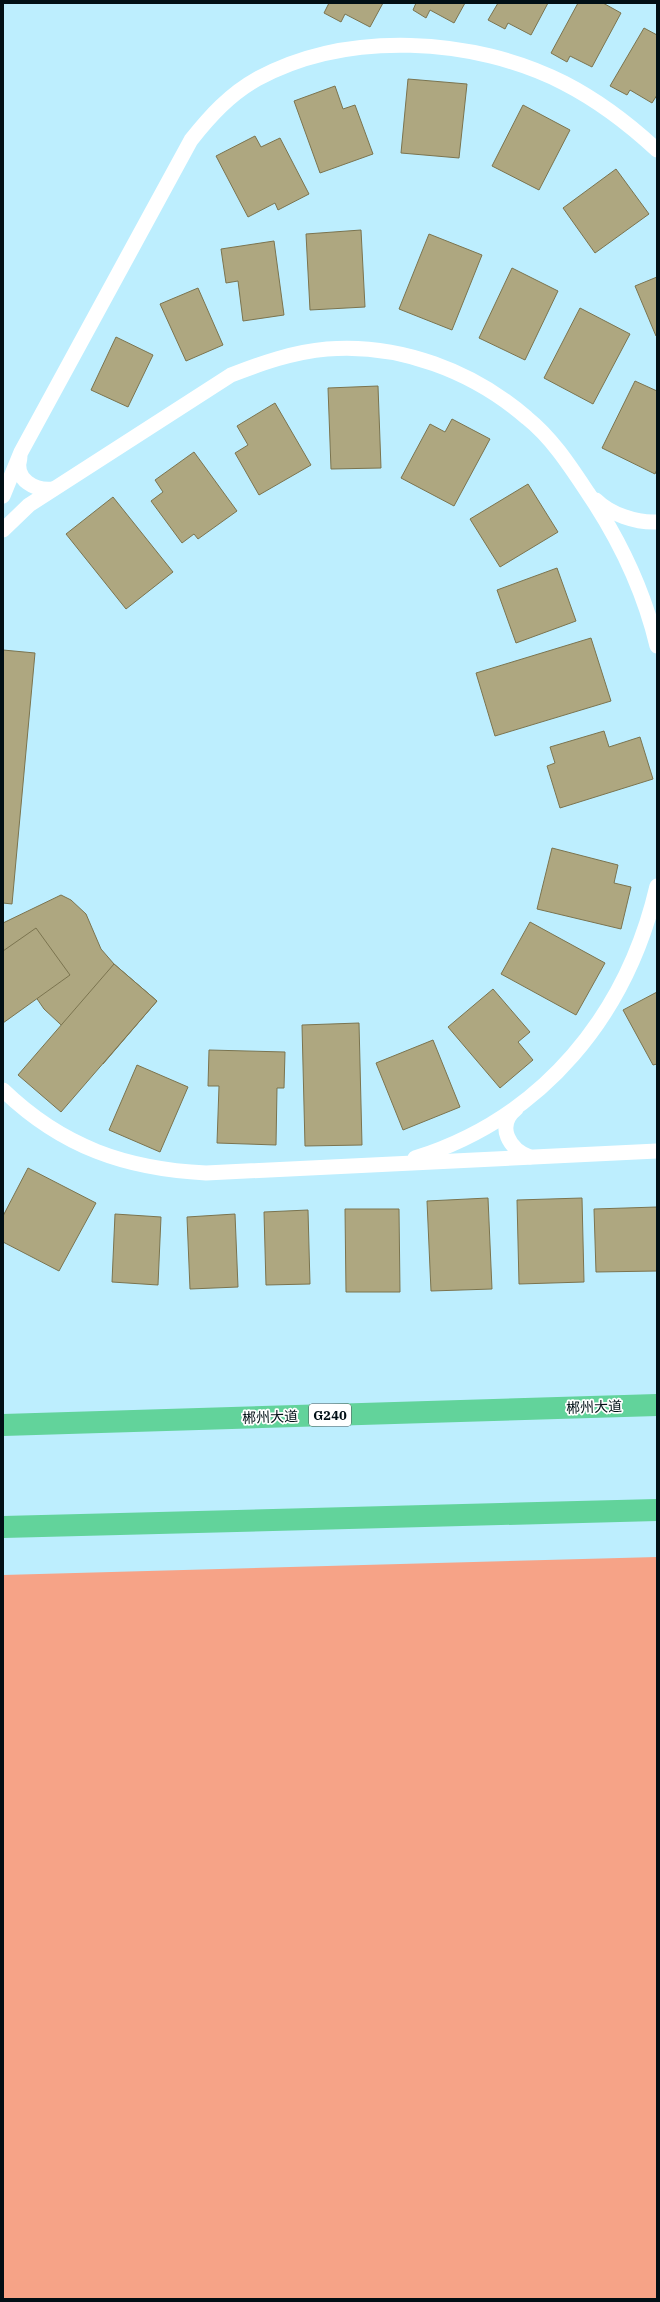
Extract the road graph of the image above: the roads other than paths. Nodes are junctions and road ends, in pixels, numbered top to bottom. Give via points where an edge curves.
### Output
1 (657, 150) edge
2 (22, 452) junction
3 (576, 476) junction
4 (53, 489) junction
5 (3, 496) edge
6 (657, 522) edge
7 (3, 530) edge
8 (657, 646) edge
9 (657, 886) edge
10 (657, 919) edge
11 (640, 942) junction
12 (3, 1090) edge
13 (520, 1106) junction
14 (657, 1151) edge
15 (530, 1158) junction
16 (397, 1164) junction
17 (657, 1405) edge
18 (3, 1425) edge
19 (657, 1510) edge
20 (3, 1527) edge

1 - 2 lane via 598,103 564,83 506,61 446,48 405,46 364,48 317,57 284,67 232,96 209,116 191,140
2 - 4 lane via 18,462 20,474 26,482 44,490
2 - 5 lane
3 - 4 lane via 554,445 528,418 498,395 466,376 431,362 394,353 361,349 327,349 262,362 231,375
3 - 6 lane via 599,504 633,519
3 - 8 lane via 623,552 640,593
4 - 7 lane via 28,505
9 - 11 lane
10 - 11 lane via 645,930
11 - 13 lane via 601,1021 577,1052
12 - 16 lane via 46,1126 75,1143 139,1166 206,1173
13 - 15 lane via 508,1119 507,1136 520,1154
13 - 16 lane via 461,1141
14 - 15 lane
15 - 16 lane
17 - 18 highway, 郴州大道 / G240
19 - 20 highway

